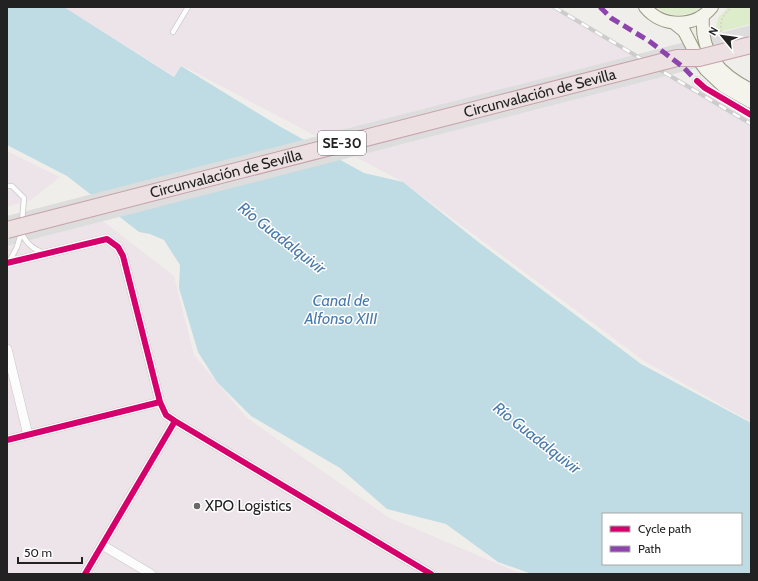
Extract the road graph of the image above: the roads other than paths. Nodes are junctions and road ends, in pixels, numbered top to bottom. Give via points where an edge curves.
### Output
1 (188, 7) edge
2 (645, 7) edge
3 (712, 7) edge
4 (703, 16) junction
5 (674, 23) junction
6 (173, 32) dead end
7 (751, 33) edge
8 (751, 44) edge
9 (677, 58) junction
10 (697, 81) dead end
11 (751, 90) edge
12 (751, 102) edge
13 (751, 115) edge
14 (7, 186) edge
15 (14, 232) edge
16 (45, 253) junction
17 (8, 263) edge
18 (7, 349) edge
19 (160, 402) junction
20 (175, 422) junction
21 (28, 435) junction
22 (7, 440) edge
23 (102, 545) junction
24 (85, 574) edge
25 (151, 574) edge
26 (431, 574) edge

1 - 6 lane
2 - 5 main road via 653,15
3 - 4 main road
4 - 5 main road via 689,22
4 - 11 main road via 702,34 709,55 718,68
5 - 12 main road via 684,31 700,62 710,74 723,86
7 - 9 highway, Circunvalación de Sevilla / SE-30 via 697,47
8 - 9 highway, Circunvalación de Sevilla / SE-30, bridge via 699,58
9 - 15 highway, Circunvalación de Sevilla / SE-30, bridge
10 - 13 street
14 - 15 lane via 12,186 24,198
15 - 16 lane via 27,244
15 - 17 lane via 17,247
16 - 17 street
16 - 19 street via 107,239 118,247 123,256
18 - 21 street
19 - 20 street via 166,415
19 - 21 street
20 - 23 street
20 - 26 street
21 - 22 street
23 - 24 street
23 - 25 street

